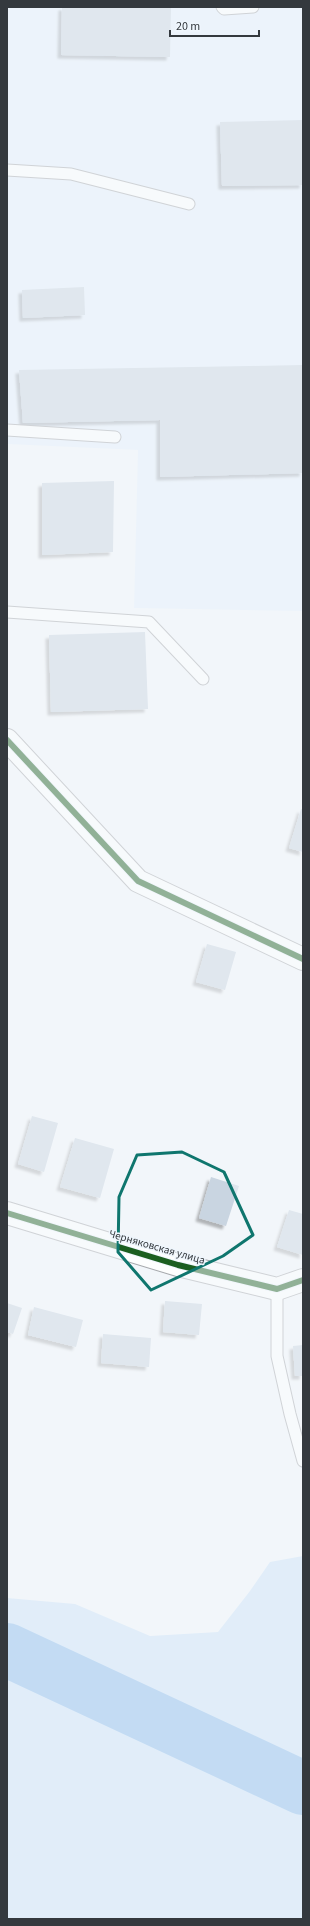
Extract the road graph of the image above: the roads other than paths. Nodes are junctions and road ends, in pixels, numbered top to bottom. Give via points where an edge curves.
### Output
1 (222, 7) edge
2 (253, 7) edge
3 (7, 170) edge
4 (190, 204) dead end
5 (7, 430) edge
6 (115, 437) dead end
7 (7, 612) edge
8 (204, 679) dead end
9 (7, 740) edge
10 (303, 959) edge
11 (7, 1213) edge
12 (303, 1280) edge
13 (276, 1289) junction
14 (303, 1461) edge

1 - 2 lane
3 - 4 lane via 71,174
5 - 6 lane
7 - 8 lane via 149,622
9 - 10 street via 138,881
11 - 13 street, Черняковская улица via 178,1265
12 - 13 street
13 - 14 lane via 277,1356

